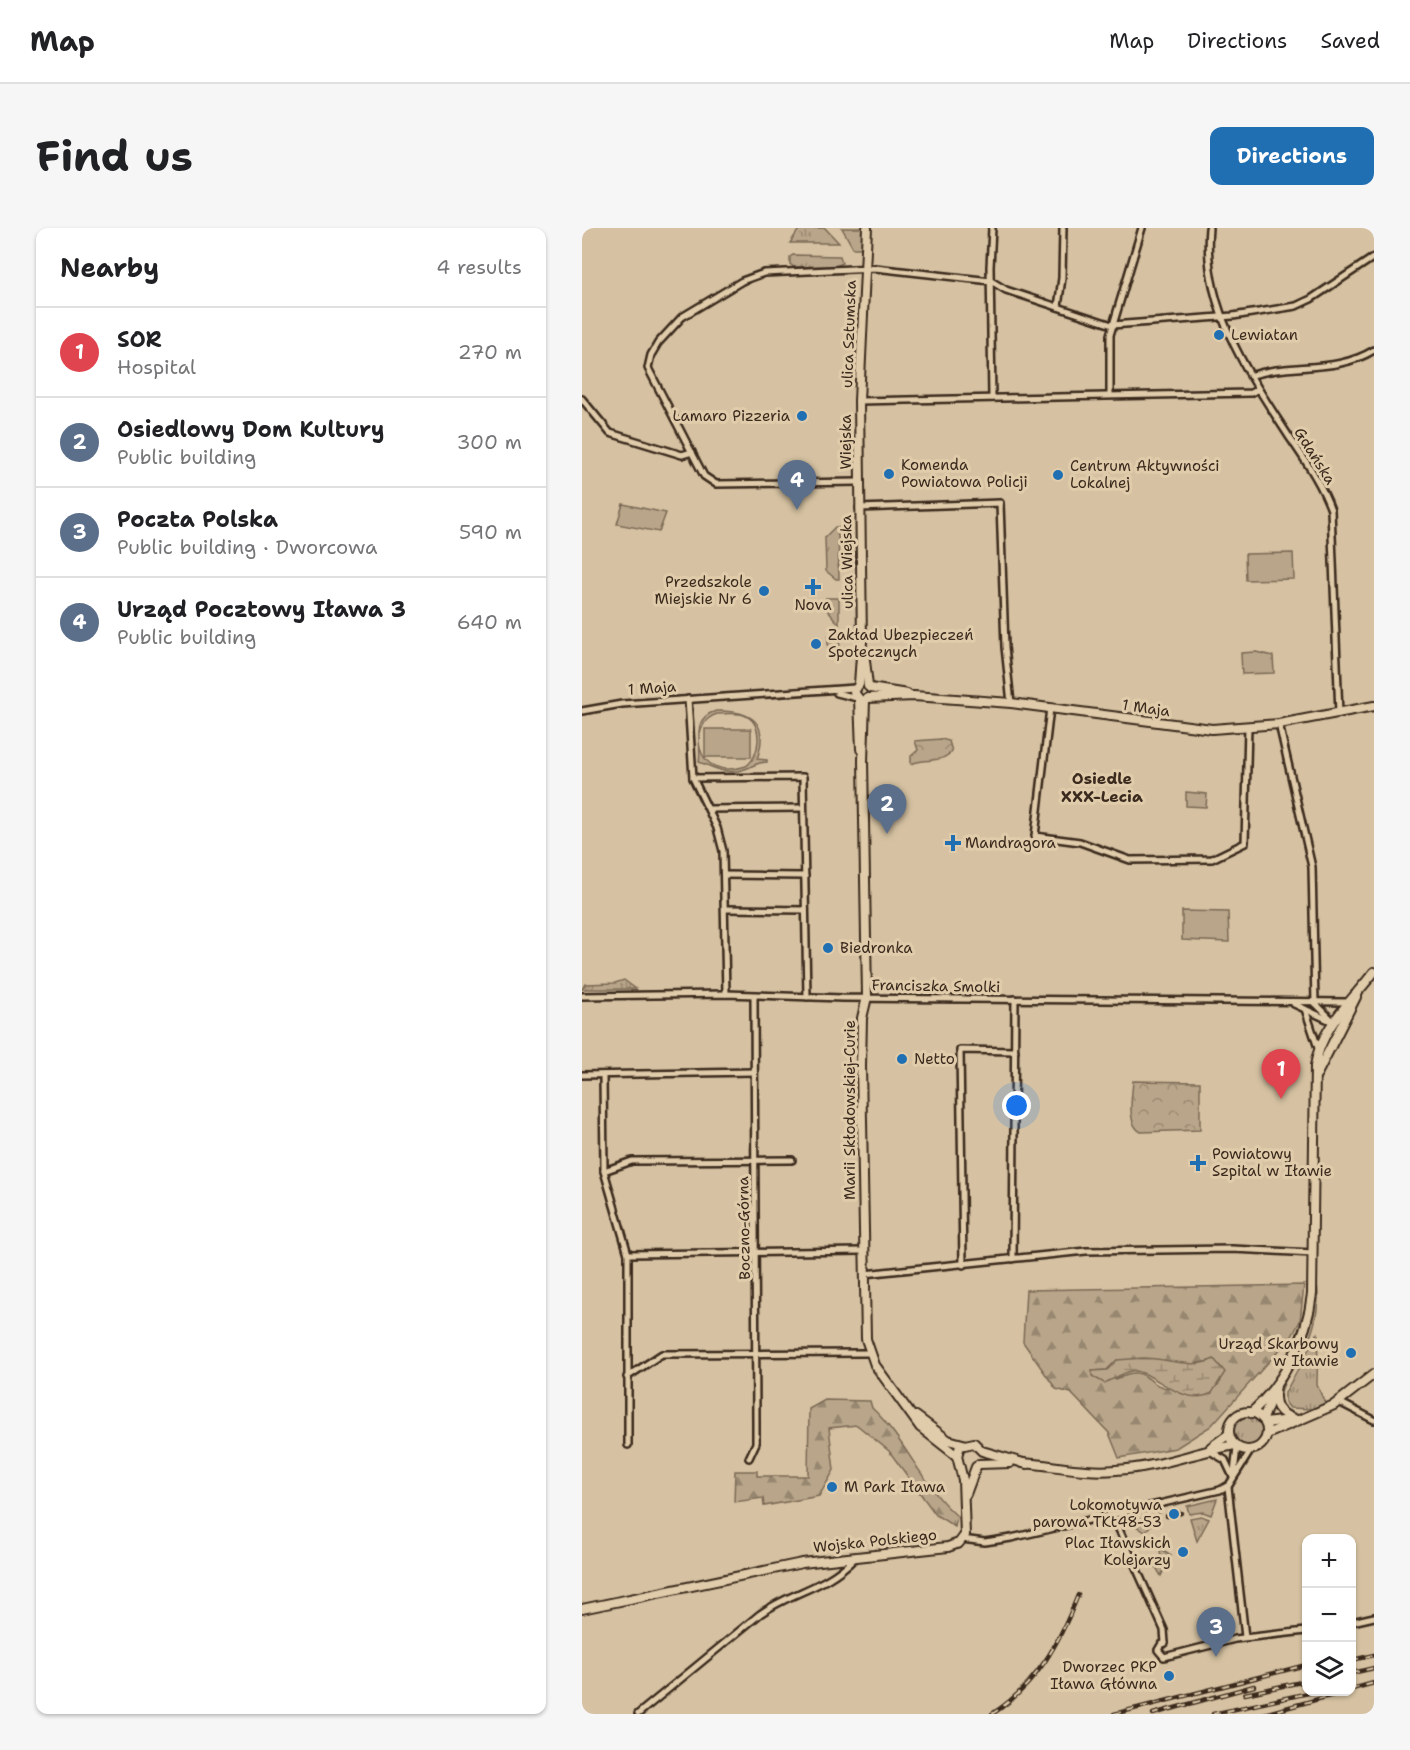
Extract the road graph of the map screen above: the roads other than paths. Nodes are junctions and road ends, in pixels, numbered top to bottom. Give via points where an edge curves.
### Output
1 (867, 228) edge
2 (992, 228) edge
3 (1064, 228) edge
4 (1142, 228) edge
5 (1209, 228) edge
6 (1374, 257) edge
7 (865, 267) junction
8 (991, 281) junction
9 (1058, 307) junction
10 (1222, 316) junction
11 (1112, 324) junction
12 (1374, 350) edge
13 (1250, 376) junction
14 (1258, 389) junction
15 (1110, 395) junction
16 (992, 398) junction
17 (582, 399) edge
18 (860, 401) junction
19 (692, 452) junction
20 (859, 482) junction
21 (859, 508) junction
22 (863, 687) junction
23 (832, 692) junction
24 (914, 696) junction
25 (688, 699) junction
26 (862, 699) junction
27 (1011, 704) junction
28 (1374, 706) edge
29 (1050, 708) junction
30 (582, 711) edge
31 (1339, 714) junction
32 (1279, 724) junction
33 (1248, 727) junction
34 (693, 778) junction
35 (803, 808) junction
36 (709, 809) junction
37 (724, 875) junction
38 (805, 876) junction
39 (725, 909) junction
40 (805, 910) junction
41 (1374, 972) edge
42 (1358, 993) junction
43 (726, 994) junction
44 (582, 996) edge
45 (754, 996) junction
46 (807, 997) junction
47 (867, 997) junction
48 (1015, 999) junction
49 (1348, 1002) junction
50 (1290, 1003) junction
51 (1315, 1003) junction
52 (1305, 1010) junction
53 (1337, 1024) junction
54 (1318, 1048) junction
55 (1015, 1051) junction
56 (754, 1072) junction
57 (582, 1075) edge
58 (603, 1075) junction
59 (1316, 1076) junction
60 (755, 1159) junction
61 (792, 1161) dead end
62 (604, 1171) junction
63 (863, 1251) junction
64 (1313, 1253) junction
65 (628, 1254) junction
66 (756, 1254) junction
67 (1013, 1259) junction
68 (963, 1265) junction
69 (864, 1274) junction
70 (757, 1353) junction
71 (869, 1353) junction
72 (1374, 1374) edge
73 (627, 1377) junction
74 (1276, 1383) junction
75 (1339, 1402) junction
76 (908, 1410) junction
77 (1251, 1413) junction
78 (1298, 1420) junction
79 (1374, 1420) edge
80 (1264, 1421) junction
81 (1229, 1434) junction
82 (1267, 1434) junction
83 (963, 1444) junction
84 (628, 1445) dead end
85 (1236, 1446) junction
86 (1206, 1450) junction
87 (1251, 1450) junction
88 (982, 1451) junction
89 (957, 1456) junction
90 (749, 1458) dead end
91 (1027, 1464) junction
92 (961, 1465) junction
93 (978, 1466) junction
94 (1233, 1477) junction
95 (1228, 1486) junction
96 (964, 1501) junction
97 (1113, 1516) junction
98 (962, 1539) junction
99 (857, 1556) junction
100 (582, 1609) edge
101 (1374, 1617) edge
102 (1356, 1621) edge
103 (1302, 1631) edge
104 (1245, 1637) junction
105 (1165, 1643) junction
106 (1170, 1654) junction
107 (638, 1714) edge

1 - 7 street
2 - 8 street
3 - 9 street
4 - 11 street
5 - 10 street, Gdańska via 1210,273
6 - 10 street via 1296,306
7 - 8 street
7 - 18 street, ulica Sztumska
7 - 19 street via 764,273 742,281 682,317 658,343 648,368
8 - 9 street
8 - 16 street
9 - 11 street
10 - 11 street
10 - 13 street, Gdańska
11 - 15 street
12 - 13 street via 1348,363
13 - 14 street, Gdańska
14 - 15 street via 1251,393
14 - 31 street, Gdańska via 1317,479 1331,510
15 - 16 street
16 - 18 street
17 - 19 street via 610,433 682,455
18 - 20 street, Wiejska
19 - 20 street via 704,476 716,484
20 - 21 street, ulica Wiejska
21 - 22 street, ulica Wiejska
21 - 27 street via 1000,503
22 - 23 street, 1 Maja
22 - 24 street, 1 Maja
22 - 26 street
22 - 26 street
23 - 25 street, 1 Maja
23 - 26 street, 1 Maja
24 - 26 street, 1 Maja
24 - 27 street, 1 Maja
25 - 30 street, 1 Maja
25 - 34 street
26 - 47 street, Marii Skłodowskiej-Curie via 859,738 863,761
27 - 29 street, 1 Maja
28 - 31 street, 1 Maja
29 - 33 street, 1 Maja via 1196,728
29 - 33 street via 1035,836 1080,842 1130,860 1212,859 1245,843
31 - 32 street, 1 Maja
32 - 33 street, 1 Maja
32 - 51 street via 1312,867
34 - 35 street via 803,777
34 - 36 street
35 - 36 street
35 - 38 street
36 - 37 street via 721,839
37 - 38 street
37 - 39 street
38 - 40 street
39 - 40 street
39 - 43 street
40 - 46 street
41 - 42 street
42 - 49 street
42 - 53 street
43 - 44 street, Franciszka Smolki
43 - 45 street, Franciszka Smolki
45 - 46 street, Franciszka Smolki
45 - 56 street, Boczno-Górna
46 - 47 street, Franciszka Smolki
47 - 48 street, Franciszka Smolki
47 - 63 street, Marii Skłodowskiej-Curie via 862,1018 861,1066
48 - 50 street, Franciszka Smolki
48 - 55 street
49 - 51 street, Franciszka Smolki
49 - 53 street
50 - 51 street, Franciszka Smolki
50 - 52 street, Franciszka Smolki
51 - 53 street
52 - 53 street, Franciszka Smolki
52 - 54 street
53 - 54 street
53 - 59 street
54 - 59 street
55 - 67 street
55 - 68 street via 960,1050
56 - 58 street
56 - 60 street, Boczno-Górna
57 - 58 street
58 - 62 street
59 - 64 street
60 - 61 street
60 - 62 street via 632,1161
60 - 66 street, Boczno-Górna
62 - 65 street
63 - 66 street
63 - 69 street, Marii Skłodowskiej-Curie
64 - 67 street via 1232,1249 1086,1251
64 - 74 street via 1309,1318 1296,1352
65 - 66 street
65 - 73 street
66 - 70 street, Boczno-Górna
67 - 68 street
68 - 69 street
69 - 71 street, Marii Skłodowskiej-Curie
70 - 71 street
70 - 73 street via 662,1354
70 - 90 street, Boczno-Górna via 756,1443
71 - 76 street, Marii Skłodowskiej-Curie
72 - 75 street
73 - 84 street
74 - 77 street
74 - 78 street via 1276,1408
74 - 80 street
75 - 78 street
75 - 79 street
76 - 83 street, Marii Skłodowskiej-Curie via 948,1440
76 - 89 street, Marii Skłodowskiej-Curie via 920,1427
77 - 80 street
77 - 81 street via 1235,1418
78 - 80 street
78 - 82 street
80 - 82 street
81 - 85 street
81 - 86 street
82 - 87 street via 1262,1445
83 - 88 street via 974,1443
83 - 89 street
85 - 86 street
85 - 87 street
85 - 94 street
86 - 91 street via 1164,1463 1118,1470 1081,1471
86 - 94 street via 1225,1460
87 - 94 street
88 - 91 street
88 - 93 street
89 - 92 street
91 - 93 street
92 - 93 street
92 - 96 street
93 - 96 street
94 - 95 street
95 - 97 street, Wojska Polskiego
95 - 104 street
96 - 98 street
97 - 98 street, Wojska Polskiego via 1003,1540
97 - 105 street via 1164,1630
98 - 99 street, Wojska Polskiego via 948,1547
99 - 100 street, Wojska Polskiego via 802,1563
99 - 107 street via 838,1575 772,1605
101 - 102 street
103 - 104 street
104 - 106 street
105 - 106 street via 1171,1647
105 - 106 street via 1158,1652 1164,1657

